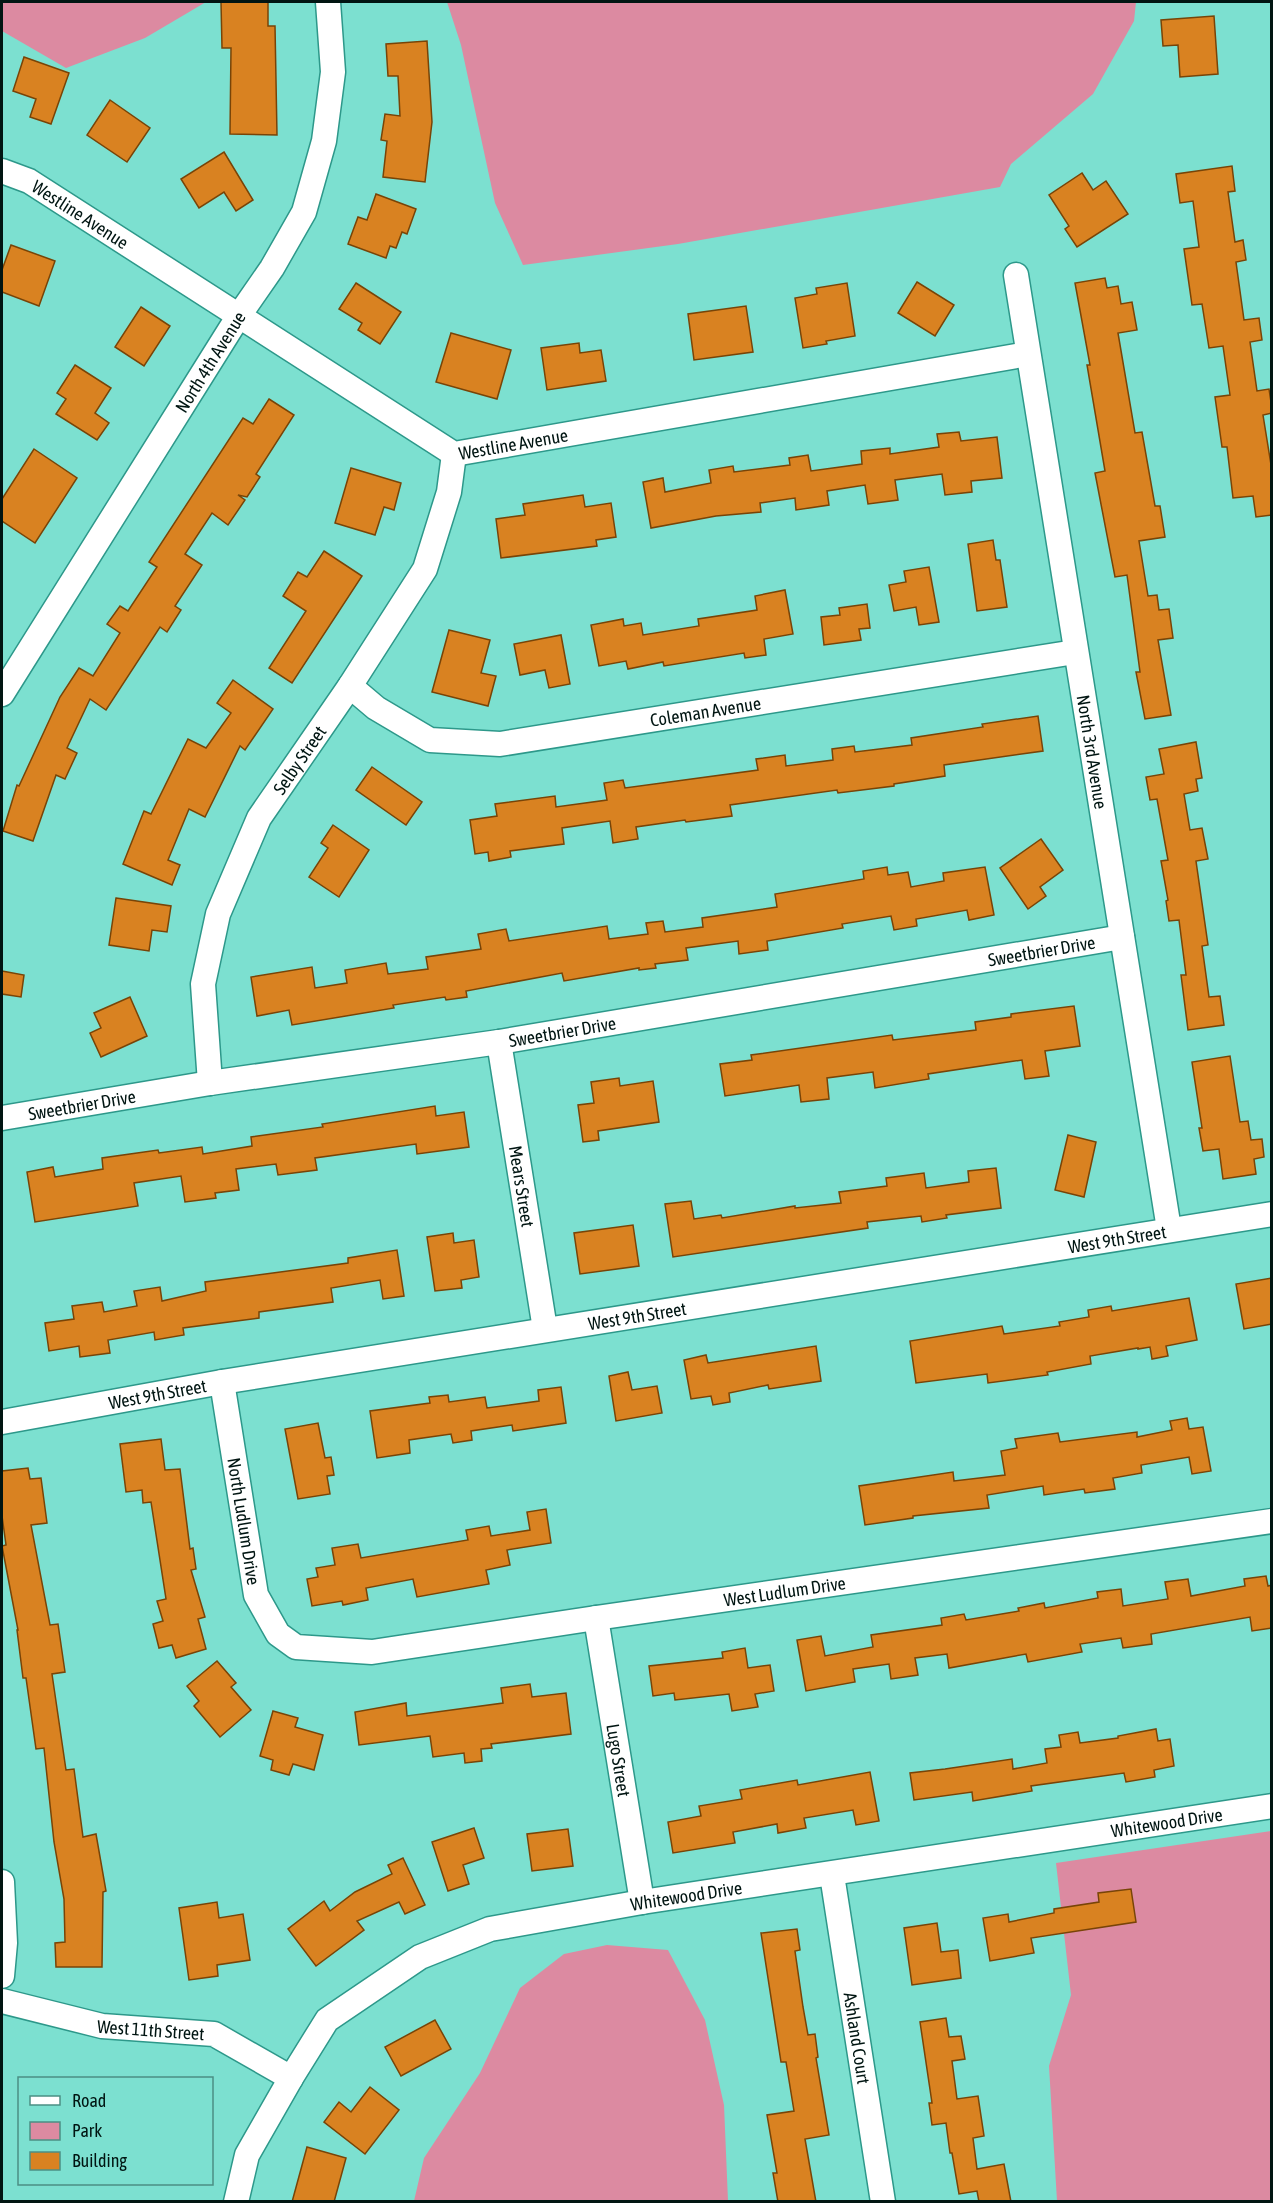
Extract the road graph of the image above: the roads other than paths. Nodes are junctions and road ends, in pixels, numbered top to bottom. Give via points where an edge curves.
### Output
1 (328, 2) edge
2 (2, 171) edge
3 (1016, 275) dead end
4 (238, 317) junction
5 (1028, 354) junction
6 (454, 454) junction
7 (1075, 652) junction
8 (350, 686) junction
9 (2, 694) edge
10 (1122, 937) junction
11 (499, 1042) junction
12 (210, 1083) junction
13 (2, 1118) edge
14 (1272, 1214) edge
15 (1169, 1229) junction
16 (545, 1329) junction
17 (222, 1382) junction
18 (2, 1422) edge
19 (1272, 1521) edge
20 (596, 1618) junction
21 (296, 1647) joint
22 (1272, 1806) edge
23 (832, 1875) junction
24 (2, 1882) edge
25 (642, 1902) junction
26 (2, 1976) edge
27 (2, 2001) edge
28 (291, 2078) junction
29 (236, 2202) edge
30 (883, 2202) edge

1 - 4 street, North 4th Avenue via 333,72 324,141 304,212
2 - 4 street, Westline Avenue via 29,181
3 - 5 street, North 3rd Avenue
4 - 6 street, Westline Avenue
4 - 9 street, North 4th Avenue
5 - 6 street, Westline Avenue
5 - 7 street, North 3rd Avenue
6 - 8 street, Selby Street via 449,492 425,569
7 - 8 street, Coleman Avenue via 500,744 430,740 376,708
7 - 10 street, North 3rd Avenue
8 - 12 street, Selby Street via 259,818 218,914 203,984
10 - 11 street, Sweetbrier Drive
10 - 15 street, North 3rd Avenue
11 - 12 street, Sweetbrier Drive
11 - 16 street, Mears Street
12 - 13 street, Sweetbrier Drive
14 - 15 street, West 9th Street
15 - 16 street, West 9th Street
16 - 17 street, West 9th Street
17 - 18 street, West 9th Street
17 - 21 street, North Ludlum Drive via 256,1595 278,1634
19 - 20 street, West Ludlum Drive
20 - 21 street, West Ludlum Drive via 372,1652
20 - 25 street, Lugo Street
22 - 23 street, Whitewood Drive
23 - 25 street, Whitewood Drive
23 - 30 street, Ashland Court
24 - 26 street
25 - 28 street, Whitewood Drive via 490,1929 420,1956 327,2020
27 - 28 street, West 11th Street via 102,2026 214,2034
28 - 29 street, Whitewood Drive via 247,2155

